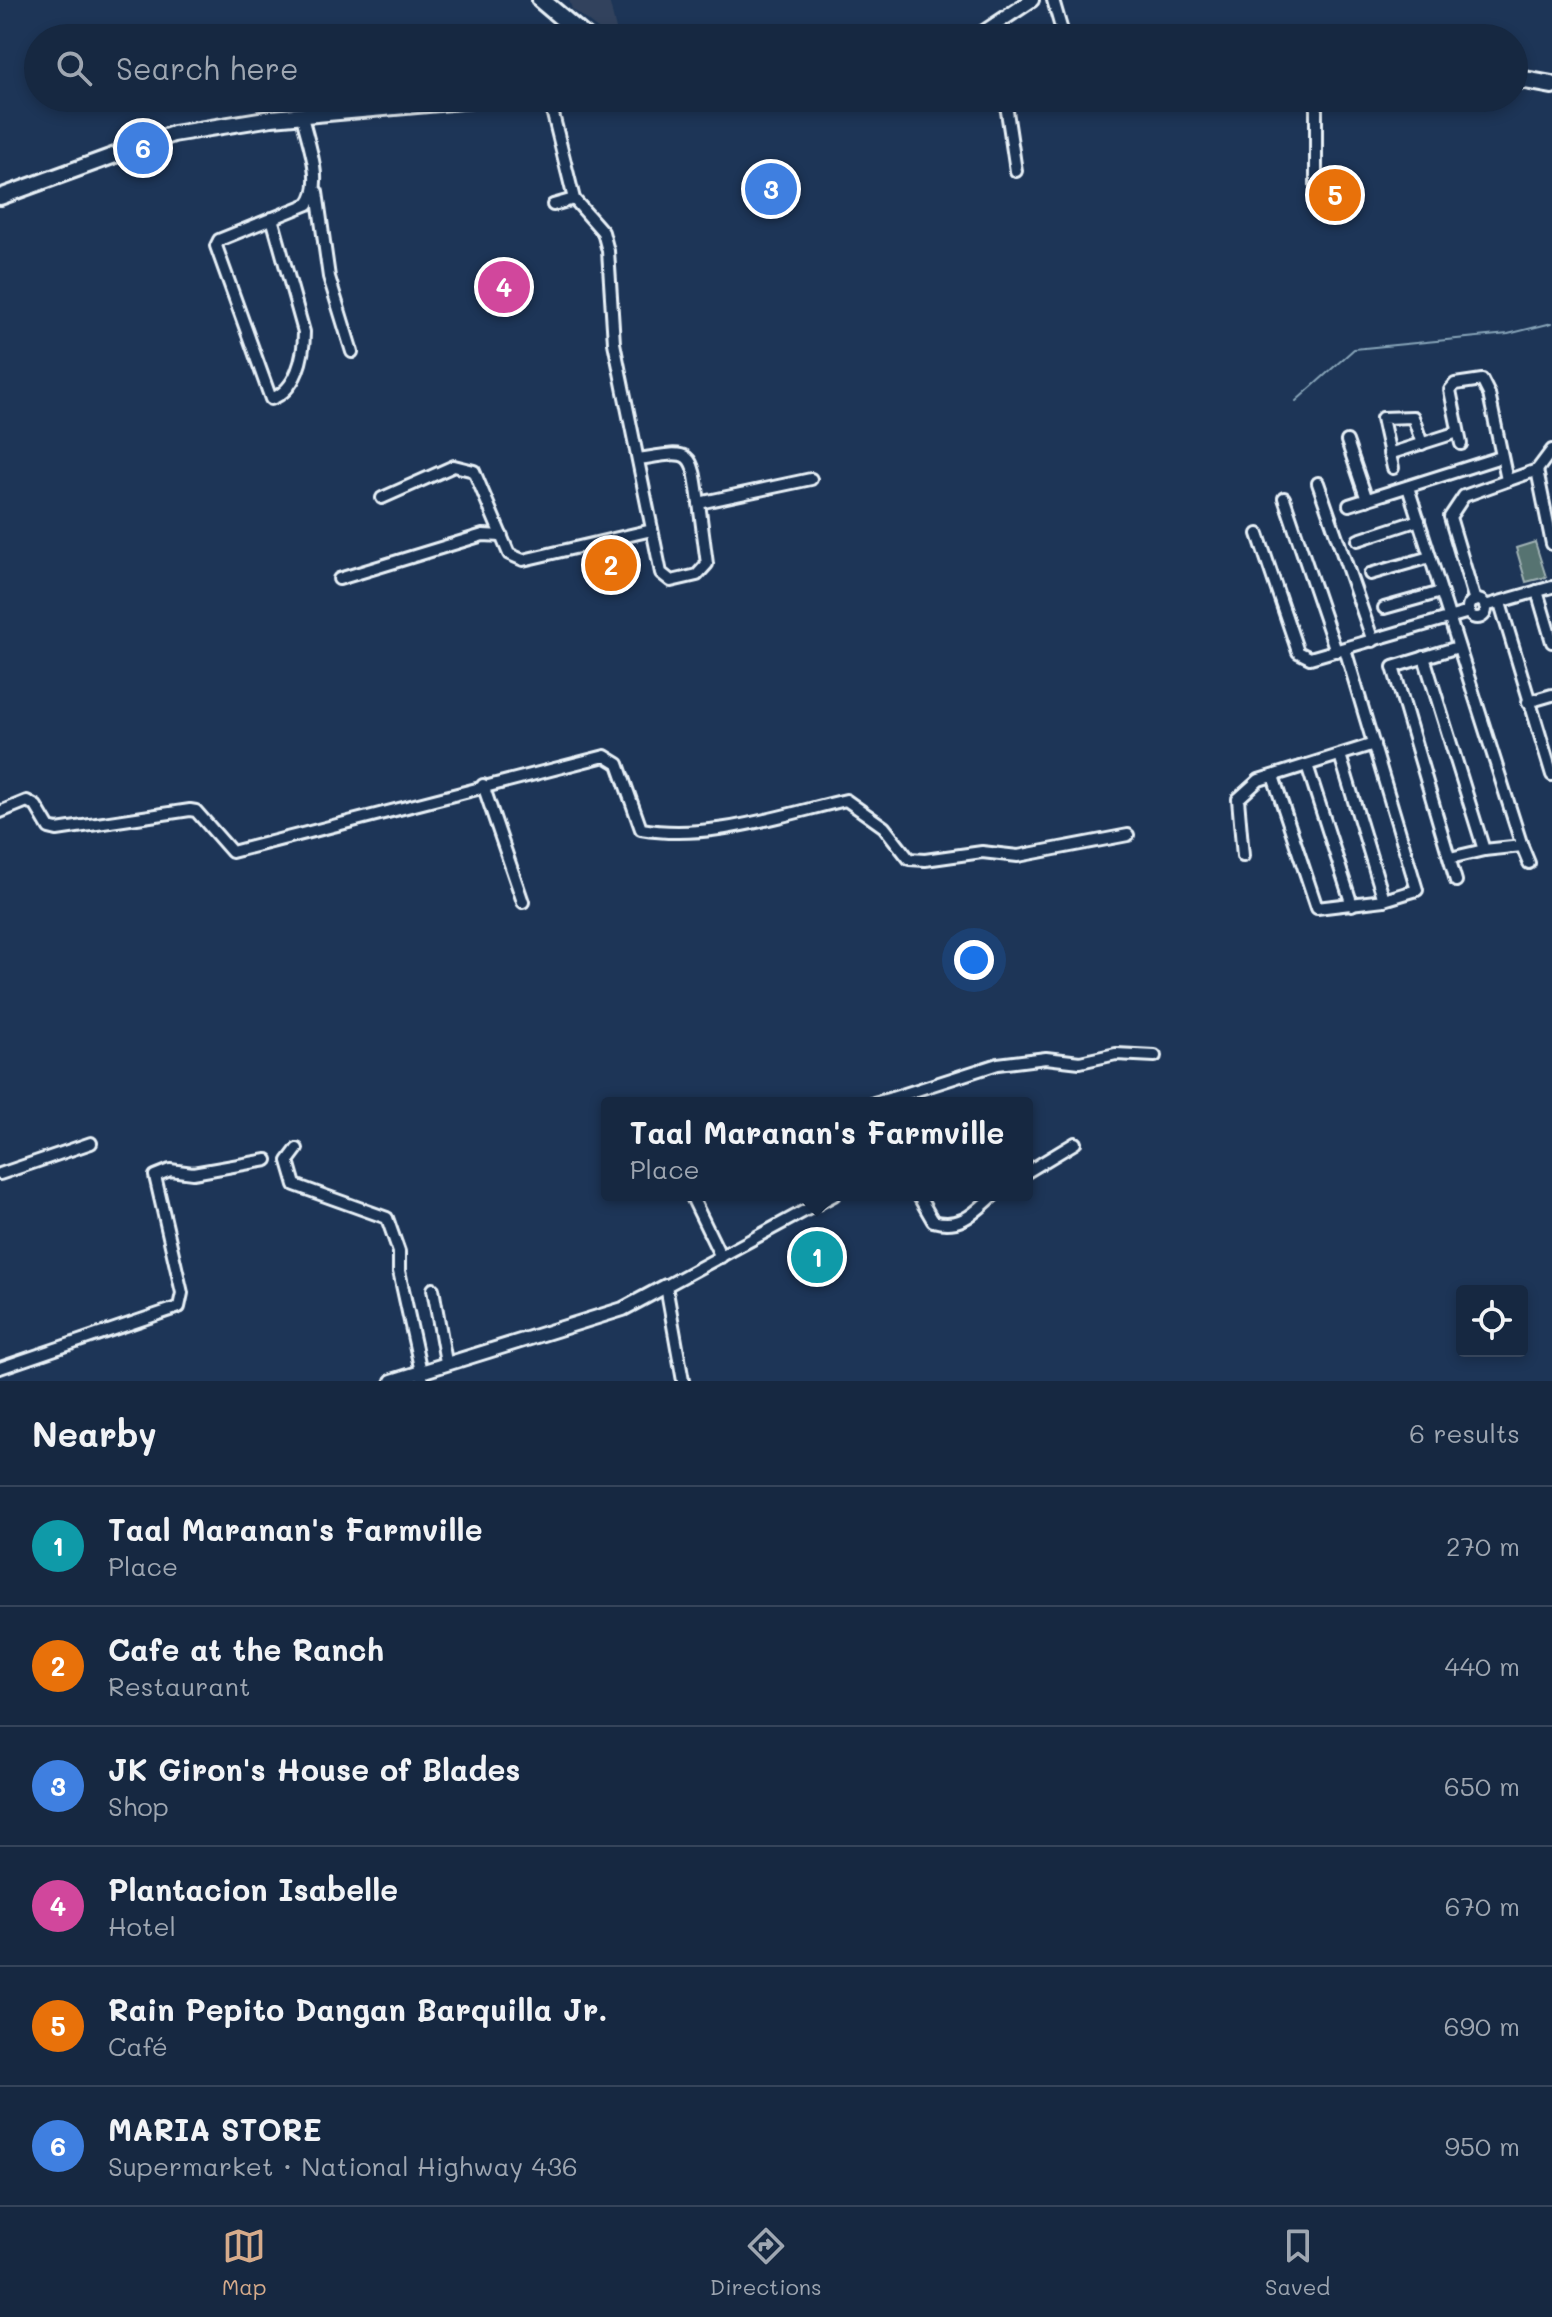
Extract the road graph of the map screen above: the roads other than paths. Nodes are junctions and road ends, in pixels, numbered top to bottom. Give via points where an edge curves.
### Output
1 (541, 0) edge
2 (1032, 0) edge
3 (1053, 0) edge
4 (569, 24) edge
5 (996, 24) edge
6 (1060, 24) edge
7 (1528, 81) edge
8 (1552, 85) edge
9 (345, 112) edge
10 (552, 112) edge
11 (1007, 112) edge
12 (1316, 112) edge
13 (302, 116) junction
14 (1016, 171) dead end
15 (316, 186) junction
16 (1316, 190) dead end
17 (0, 197) edge
18 (574, 199) junction
19 (553, 205) dead end
20 (272, 218) junction
21 (352, 352) dead end
22 (1458, 432) junction
23 (1347, 441) dead end
24 (1422, 444) junction
25 (1461, 444) dead end
26 (1552, 450) edge
27 (1389, 454) junction
28 (1501, 457) junction
29 (639, 459) junction
30 (1393, 468) dead end
31 (1537, 470) junction
32 (811, 479) dead end
33 (1507, 480) junction
34 (1318, 483) dead end
35 (1408, 487) junction
36 (382, 498) dead end
37 (1284, 498) dead end
38 (1367, 500) junction
39 (699, 503) junction
40 (1349, 505) dead end
41 (1419, 520) junction
42 (1550, 525) edge
43 (652, 530) junction
44 (1258, 534) dead end
45 (502, 536) junction
46 (1358, 540) dead end
47 (1552, 544) edge
48 (1430, 557) junction
49 (1370, 574) dead end
50 (339, 579) dead end
51 (1552, 587) edge
52 (1537, 591) junction
53 (1441, 592) junction
54 (1480, 603) junction
55 (1500, 603) junction
56 (1384, 608) dead end
57 (1450, 620) junction
58 (1373, 641) junction
59 (1552, 642) edge
60 (1458, 647) junction
61 (1341, 650) junction
62 (1424, 657) junction
63 (1552, 695) edge
64 (1528, 702) junction
65 (1374, 744) junction
66 (1340, 755) junction
67 (1307, 765) junction
68 (1552, 775) edge
69 (1273, 776) junction
70 (483, 785) junction
71 (0, 812) edge
72 (1128, 835) dead end
73 (1522, 846) junction
74 (1484, 850) junction
75 (1243, 856) dead end
76 (1450, 858) junction
77 (1529, 863) dead end
78 (1456, 881) dead end
79 (1384, 900) junction
80 (523, 902) dead end
81 (1352, 905) junction
82 (1155, 1056) dead end
83 (903, 1097) edge
84 (91, 1143) dead end
85 (1075, 1143) dead end
86 (297, 1149) dead end
87 (267, 1160) dead end
88 (1033, 1168) edge
89 (0, 1174) edge
90 (694, 1201) edge
91 (823, 1201) edge
92 (921, 1201) edge
93 (988, 1201) edge
94 (721, 1257) junction
95 (666, 1286) junction
96 (433, 1289) dead end
97 (446, 1362) junction
98 (0, 1368) edge
99 (421, 1376) edge
100 (392, 1381) edge
101 (683, 1381) edge

1 - 4 main road
2 - 5 street
3 - 6 street
7 - 8 main road
9 - 13 main road
10 - 18 street
11 - 14 street
12 - 16 street
13 - 15 street
13 - 17 main road via 173,134
15 - 20 street via 308,204
15 - 21 street via 329,277
18 - 19 street
18 - 29 street via 606,242 614,343
20 - 20 street via 219,240 216,246 271,399 295,377 304,350 304,332
22 - 24 street
22 - 25 street
22 - 28 street via 1452,386 1482,380
23 - 38 street
24 - 27 street
24 - 27 street via 1413,417 1387,416 1381,426
26 - 31 street
27 - 30 street
28 - 33 street
28 - 35 street
29 - 39 street via 679,452 687,456 694,467
29 - 43 street
31 - 33 street
31 - 42 street
32 - 39 street
33 - 54 street via 1464,496 1450,517
34 - 58 street
35 - 38 street
35 - 41 street
36 - 45 street via 465,466 474,471
37 - 61 street
38 - 40 street
39 - 43 street via 707,564 697,575 671,581 661,573
41 - 46 street
41 - 48 street
42 - 47 street
43 - 45 street via 523,560 509,554
44 - 61 street via 1298,652 1310,658
45 - 50 street via 483,535
48 - 49 street
48 - 53 street
51 - 52 street
52 - 55 street
52 - 59 street
53 - 56 street
53 - 57 street
54 - 55 street
54 - 57 street via 1470,604 1469,612
55 - 64 street
57 - 58 street
57 - 60 street
58 - 61 street
60 - 62 street
60 - 73 street
61 - 65 street
62 - 74 street
62 - 76 street via 1393,667
63 - 64 street
64 - 68 street
65 - 66 street
65 - 79 street via 1418,885 1412,893
66 - 67 street
66 - 79 street
67 - 69 street
67 - 81 street
69 - 75 street via 1259,780 1238,799
69 - 81 street via 1313,903 1321,908
70 - 71 street via 232,852 196,811 57,830 49,828 27,801
70 - 72 street via 605,756 618,764 641,829 663,833 733,826 846,800 884,827 909,859 1030,854
70 - 80 street
73 - 74 street
73 - 77 street
74 - 76 street
76 - 78 street
79 - 81 street
82 - 83 street via 998,1064
84 - 89 street
85 - 88 street
86 - 99 street via 288,1161 295,1185 387,1218 399,1252
87 - 98 street via 155,1176 182,1293 179,1307
90 - 94 street
91 - 94 street
92 - 93 street via 933,1221 949,1226 968,1219
94 - 95 street
95 - 97 street via 623,1309
95 - 101 street
96 - 97 street
97 - 99 street
99 - 100 street

